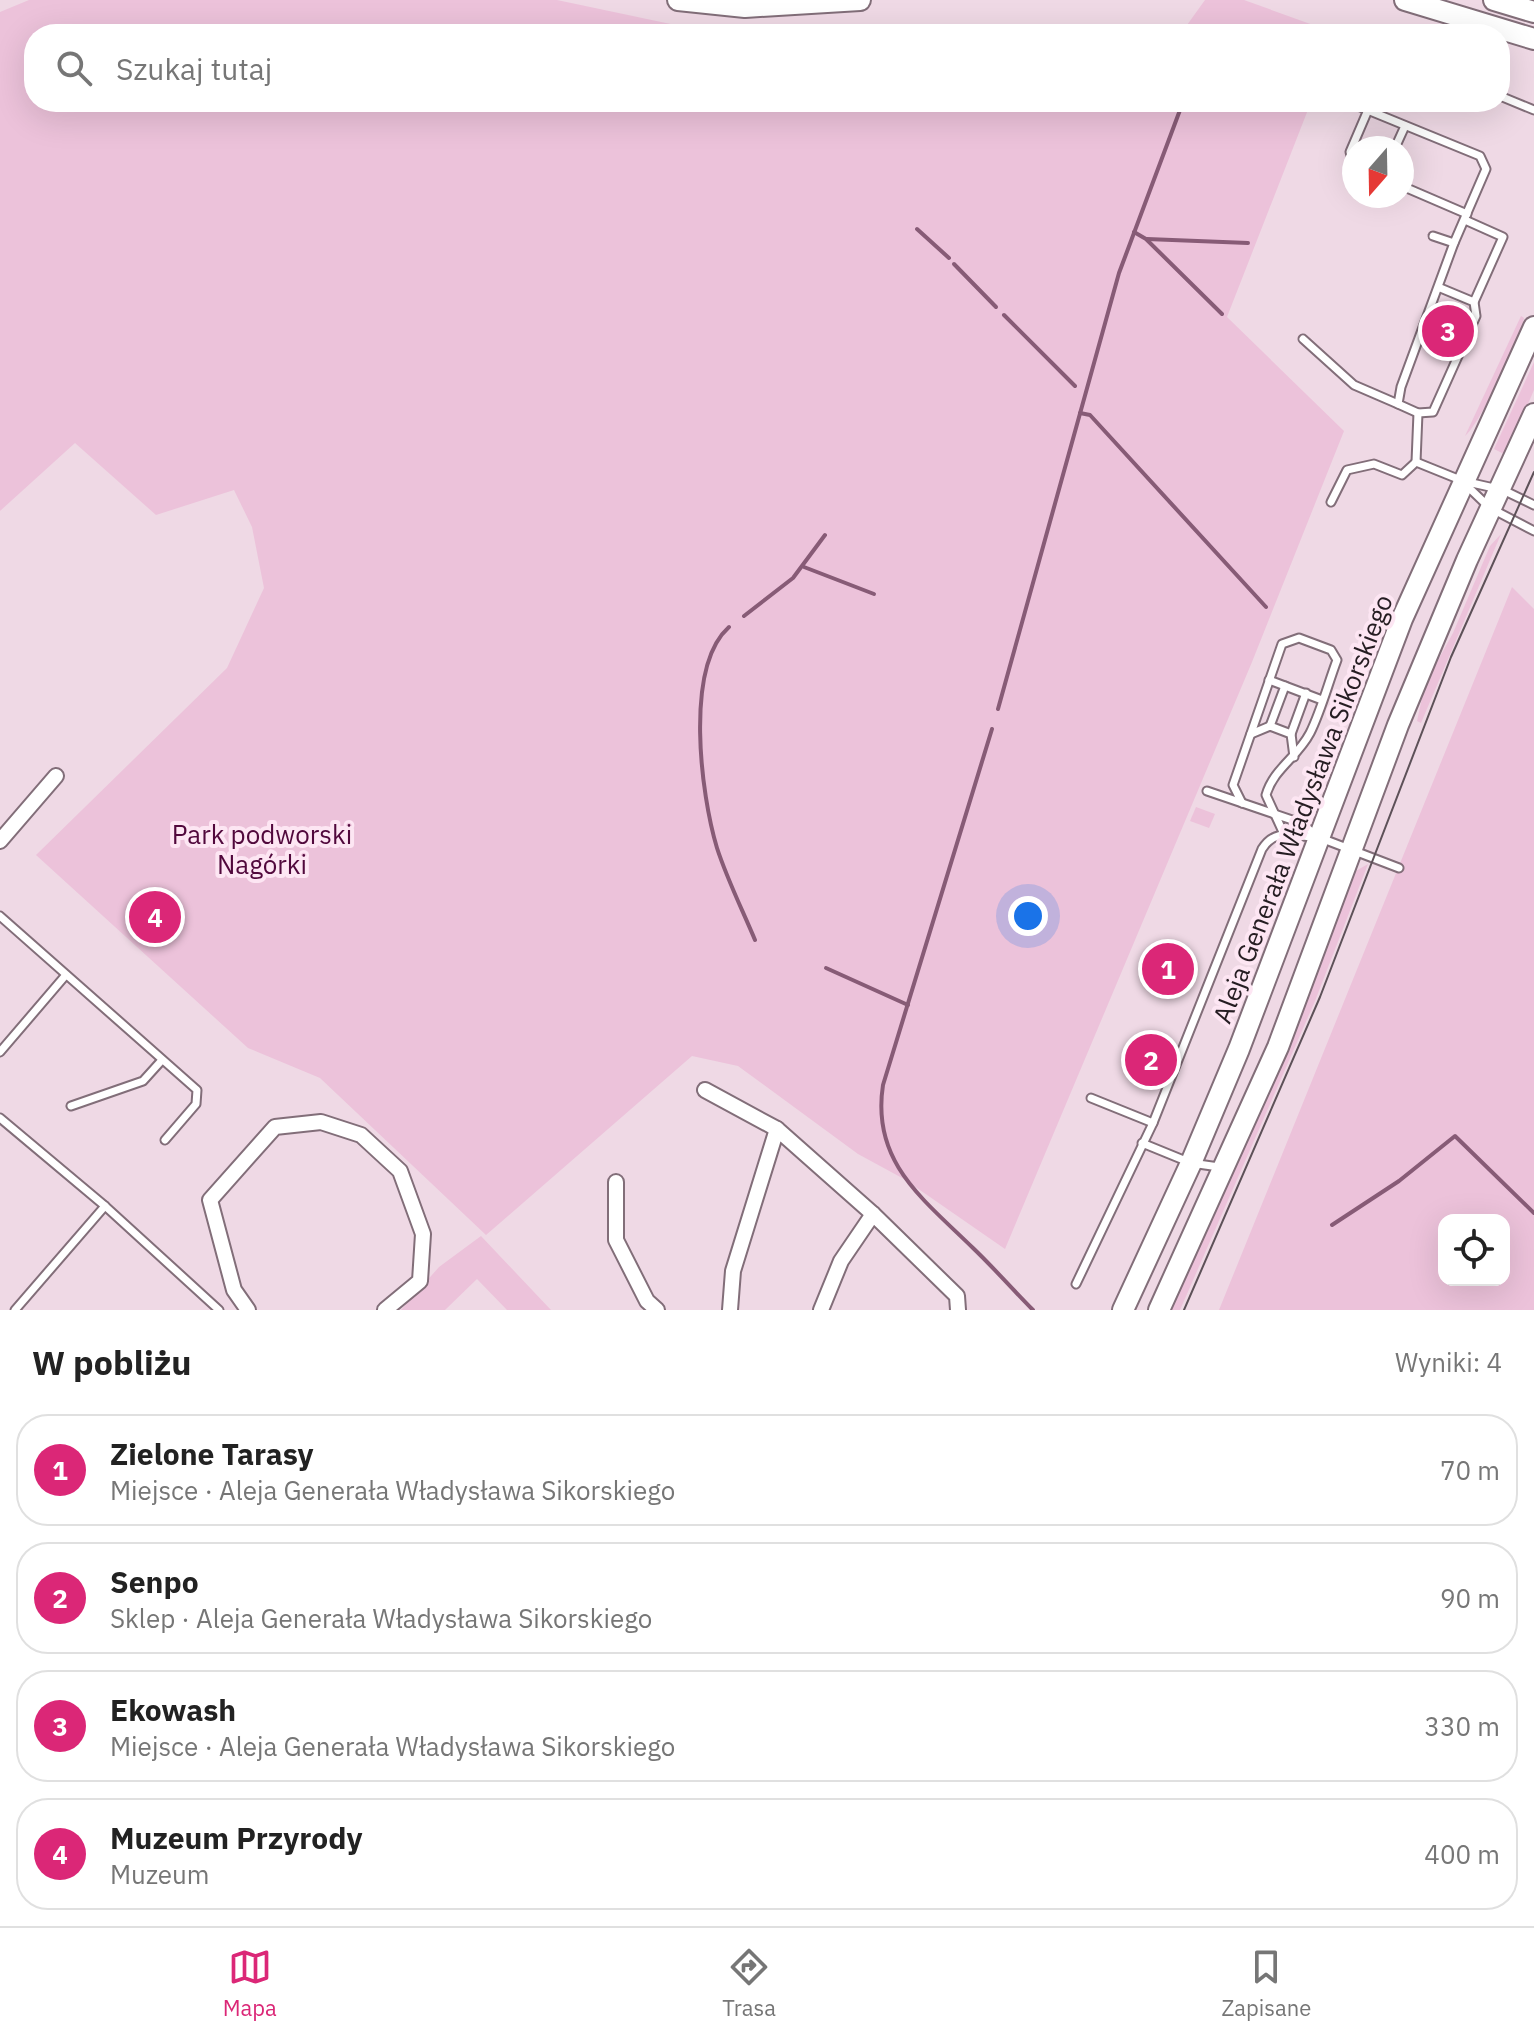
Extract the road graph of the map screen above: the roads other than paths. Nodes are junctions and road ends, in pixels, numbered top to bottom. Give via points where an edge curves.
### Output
1 (678, 0) edge
2 (860, 0) edge
3 (1405, 0) edge
4 (1494, 0) edge
5 (1534, 12) edge
6 (1484, 24) edge
7 (1510, 32) edge
8 (1534, 39) edge
9 (1510, 100) edge
10 (1534, 110) edge
11 (1367, 112) edge
12 (1373, 112) edge
13 (1405, 126) junction
14 (1357, 136) edge
15 (1400, 136) edge
16 (1414, 192) edge
17 (1466, 217) junction
18 (1433, 236) dead end
19 (1454, 243) junction
20 (1438, 287) junction
21 (1474, 302) junction
22 (1534, 327) edge
23 (1303, 339) dead end
24 (1398, 404) junction
25 (1418, 413) junction
26 (1534, 414) edge
27 (1416, 462) junction
28 (1463, 481) junction
29 (1499, 489) junction
30 (1331, 502) dead end
31 (1534, 505) edge
32 (1490, 508) junction
33 (1534, 531) edge
34 (1269, 680) junction
35 (1285, 686) junction
36 (1306, 693) junction
37 (1322, 700) junction
38 (1270, 726) junction
39 (1251, 734) junction
40 (1291, 734) junction
41 (1294, 757) junction
42 (56, 776) dead end
43 (1207, 791) dead end
44 (1242, 803) junction
45 (1275, 815) junction
46 (1283, 832) junction
47 (1318, 837) junction
48 (0, 841) edge
49 (1351, 849) junction
50 (1399, 868) dead end
51 (0, 916) edge
52 (65, 976) junction
53 (0, 1052) edge
54 (162, 1060) junction
55 (705, 1090) dead end
56 (1091, 1098) dead end
57 (71, 1106) dead end
58 (0, 1118) edge
59 (1153, 1123) junction
60 (777, 1129) junction
61 (165, 1140) dead end
62 (1142, 1143) junction
63 (1191, 1163) junction
64 (1225, 1167) junction
65 (616, 1182) dead end
66 (105, 1206) junction
67 (873, 1214) junction
68 (1076, 1284) dead end
69 (15, 1310) edge
70 (219, 1310) edge
71 (248, 1310) edge
72 (385, 1310) edge
73 (657, 1310) edge
74 (730, 1310) edge
75 (821, 1310) edge
76 (958, 1310) edge
77 (1123, 1310) edge
78 (1159, 1310) edge

1 - 2 main road via 745,7
3 - 6 main road
4 - 5 main road
7 - 8 main road
9 - 10 lane
11 - 14 lane
12 - 13 lane
13 - 15 lane
13 - 17 lane via 1480,156 1486,169
16 - 17 lane
17 - 19 lane
17 - 21 lane via 1503,237
18 - 19 lane
19 - 20 lane
20 - 21 lane
20 - 24 lane
21 - 25 lane via 1476,316 1433,412
22 - 28 main road, Aleja Generała Władysława Sikorskiego
23 - 24 lane via 1354,385
24 - 25 lane
25 - 27 lane
26 - 29 main road
27 - 28 lane
27 - 30 lane via 1402,475 1374,464 1347,470
28 - 29 lane
28 - 32 lane
28 - 47 main road, Aleja Generała Władysława Sikorskiego via 1391,646
29 - 31 lane
29 - 32 main road
32 - 33 lane
32 - 49 main road
34 - 35 lane
34 - 37 lane via 1282,644 1299,638 1331,650 1337,660
34 - 39 lane
35 - 36 lane
35 - 38 lane
36 - 37 lane
36 - 40 lane
37 - 41 lane
38 - 39 lane
38 - 40 lane
39 - 44 lane via 1233,785
40 - 41 lane
41 - 45 lane via 1271,777 1266,795
42 - 48 street
43 - 44 lane
44 - 45 lane
45 - 46 lane
45 - 47 lane via 1301,823
46 - 47 lane
46 - 59 lane via 1262,849
47 - 49 lane
47 - 63 main road, Aleja Generała Władysława Sikorskiego
49 - 50 lane
49 - 64 main road via 1278,1047
51 - 52 lane
52 - 53 lane
52 - 54 lane
54 - 57 lane via 143,1081
54 - 61 lane via 197,1090 196,1104
55 - 60 street
56 - 59 lane
58 - 66 lane
59 - 62 lane
60 - 67 street
60 - 74 street via 733,1271
62 - 63 lane
62 - 68 lane
63 - 64 lane
63 - 77 main road, Aleja Generała Władysława Sikorskiego
64 - 78 main road
65 - 73 street via 616,1240 647,1301
66 - 69 lane
66 - 70 lane
67 - 75 street via 841,1261
67 - 76 street via 957,1296
71 - 72 street via 234,1290 210,1200 275,1127 321,1122 361,1135 400,1171 423,1234 420,1281

